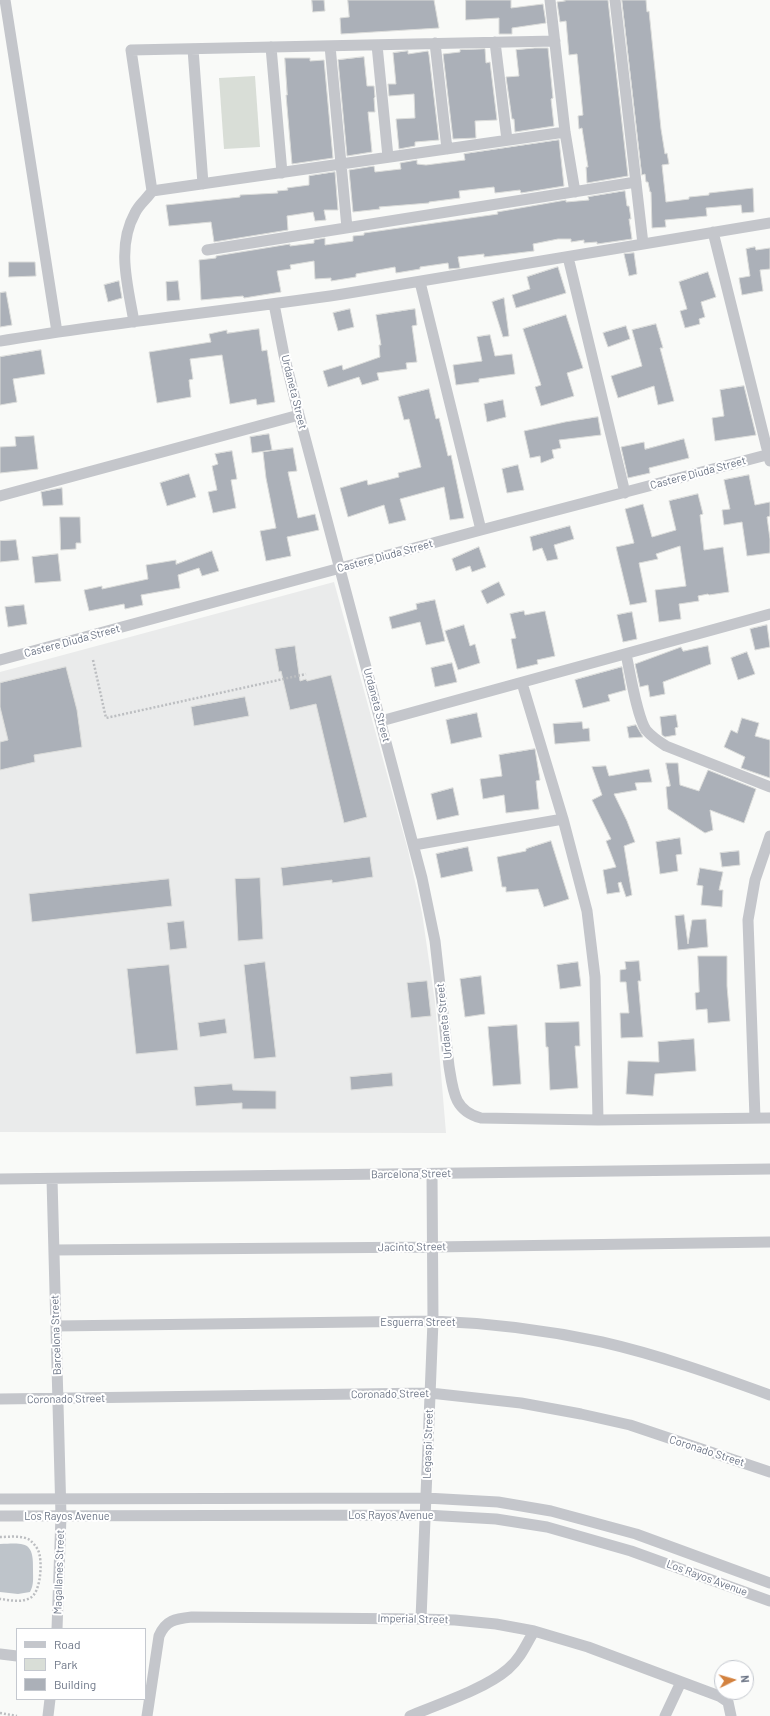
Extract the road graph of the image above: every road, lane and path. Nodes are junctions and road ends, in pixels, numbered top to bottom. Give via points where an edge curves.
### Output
1 (5, 0) edge
2 (550, 0) edge
3 (615, 0) edge
4 (555, 41) junction
5 (494, 42) junction
6 (435, 44) junction
7 (376, 45) junction
8 (330, 46) junction
9 (271, 47) junction
10 (193, 49) junction
11 (565, 132) junction
12 (507, 140) junction
13 (447, 149) junction
14 (388, 157) junction
15 (341, 164) junction
16 (282, 172) junction
17 (636, 182) junction
18 (203, 184) junction
19 (152, 191) junction
20 (575, 192) junction
21 (770, 223) edge
22 (347, 228) junction
23 (713, 232) junction
24 (643, 244) junction
25 (207, 250) dead end
26 (568, 257) junction
27 (420, 282) junction
28 (274, 304) junction
29 (134, 322) junction
30 (57, 332) junction
31 (0, 341) edge
32 (299, 415) junction
33 (769, 456) edge
34 (625, 493) junction
35 (0, 496) edge
36 (481, 530) junction
37 (341, 568) junction
38 (770, 614) edge
39 (626, 654) junction
40 (0, 660) edge
41 (93, 660) dead end
42 (306, 674) dead end
43 (522, 683) junction
44 (381, 721) junction
45 (770, 787) edge
46 (563, 819) junction
47 (770, 836) edge
48 (414, 845) junction
49 (755, 1118) junction
50 (770, 1118) edge
51 (598, 1120) junction
52 (770, 1169) edge
53 (432, 1174) junction
54 (0, 1178) edge
55 (52, 1179) junction
56 (770, 1242) edge
57 (433, 1247) junction
58 (54, 1250) junction
59 (433, 1321) junction
60 (56, 1326) junction
61 (430, 1393) junction
62 (770, 1395) edge
63 (0, 1399) edge
64 (58, 1399) junction
65 (770, 1472) edge
66 (426, 1498) junction
67 (0, 1499) edge
68 (61, 1499) junction
69 (426, 1515) junction
70 (0, 1516) edge
71 (61, 1516) junction
72 (0, 1537) edge
73 (752, 1576) junction
74 (770, 1583) edge
75 (746, 1592) junction
76 (0, 1599) edge
77 (770, 1601) edge
78 (421, 1619) junction
79 (57, 1628) edge
80 (534, 1631) junction
81 (0, 1654) edge
82 (16, 1656) edge
83 (681, 1682) junction
84 (50, 1700) edge
85 (0, 1713) edge
86 (17, 1716) edge
87 (48, 1716) edge
88 (147, 1716) edge
89 (410, 1716) edge
90 (665, 1716) edge
91 (731, 1716) edge

1 - 30 street
2 - 4 street
3 - 17 street
4 - 5 street
4 - 11 street
5 - 6 street
5 - 12 street
6 - 7 street
6 - 13 street
7 - 8 street
7 - 14 street
8 - 9 street
8 - 15 street
9 - 10 street
9 - 16 street
10 - 18 street
10 - 19 street via 131,50
11 - 12 street
11 - 20 street
12 - 13 street
13 - 14 street
14 - 15 street
15 - 16 street
15 - 22 street
16 - 18 street
17 - 20 street
17 - 24 street
18 - 19 street
19 - 29 street via 135,212 126,237 124,254
20 - 22 street
21 - 23 street
22 - 25 street
23 - 24 street
23 - 33 street
24 - 26 street
26 - 27 street
26 - 34 street
27 - 28 street
27 - 36 street
28 - 29 street
28 - 32 street, Urdaneta Street
29 - 30 street
30 - 31 street
32 - 35 street
32 - 37 street, Urdaneta Street
33 - 34 street, Castere Diuda Street
34 - 36 street, Castere Diuda Street
36 - 37 street, Castere Diuda Street
37 - 40 street, Castere Diuda Street
37 - 44 street, Urdaneta Street
38 - 39 street
39 - 43 street
39 - 45 street via 641,718 654,739
41 - 42 path via 106,718
43 - 44 street
43 - 46 street
44 - 48 street, Urdaneta Street
46 - 48 street
46 - 51 street via 587,911 592,945
47 - 49 street via 755,880 748,920
48 - 51 street, Urdaneta Street via 435,941 450,1077 461,1108 470,1115 481,1118
49 - 50 street
49 - 51 street
52 - 53 street, Barcelona Street
53 - 55 street, Barcelona Street
53 - 57 street, Legaspi Street
54 - 55 street, Barcelona Street
55 - 58 street, Barcelona Street
56 - 57 street, Jacinto Street
57 - 58 street, Jacinto Street
57 - 59 street, Legaspi Street
58 - 60 street, Barcelona Street
59 - 60 street, Esguerra Street
59 - 61 street, Legaspi Street
59 - 62 street, Esguerra Street via 486,1323 603,1342
60 - 64 street, Barcelona Street
61 - 64 street, Coronado Street
61 - 65 street, Coronado Street via 521,1403 588,1415 630,1425
61 - 66 street, Legaspi Street
63 - 64 street, Coronado Street
64 - 68 street, Barcelona Street
66 - 68 street, Los Rayos Avenue
66 - 69 street, Legaspi Street
66 - 73 street, Los Rayos Avenue via 498,1502 551,1511 636,1534
67 - 68 street, Los Rayos Avenue
68 - 71 street, Barcelona Street
69 - 71 street, Los Rayos Avenue
69 - 75 street, Los Rayos Avenue via 496,1519 547,1527 631,1551
69 - 78 street, Legaspi Street
70 - 71 street, Los Rayos Avenue
71 - 79 street, Magallanes Street
72 - 76 path via 26,1538 36,1545 40,1558 39,1584 34,1596 24,1600
73 - 74 street, Los Rayos Avenue
73 - 75 street
75 - 77 street, Los Rayos Avenue
78 - 80 street, Imperial Street via 496,1624
78 - 88 street, Imperial Street via 192,1618 170,1622 159,1636
80 - 83 street, Imperial Street
80 - 89 street via 520,1656 509,1669 495,1679
81 - 82 street
83 - 90 street
83 - 91 street, Imperial Street via 724,1698 730,1707
84 - 87 street
85 - 86 path

